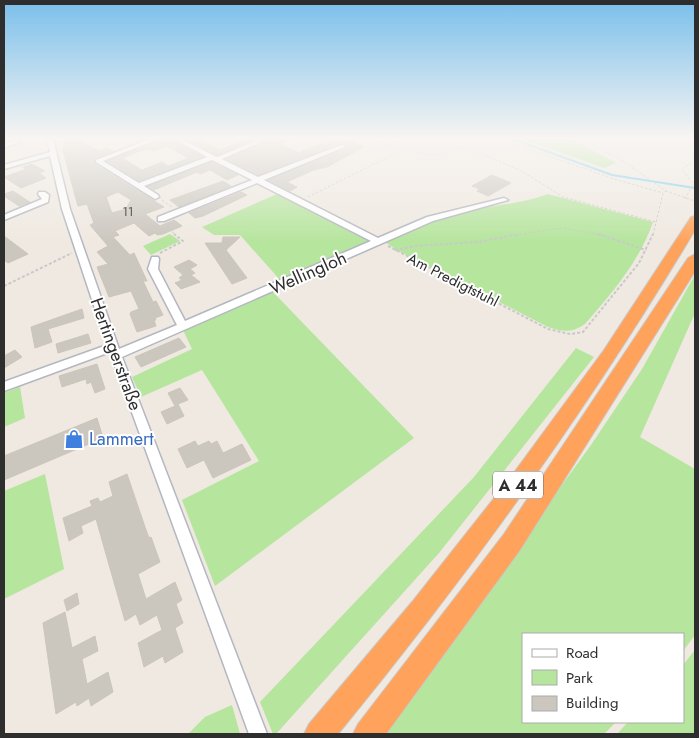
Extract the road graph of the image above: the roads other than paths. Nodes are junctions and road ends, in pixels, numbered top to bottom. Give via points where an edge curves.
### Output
1 (58, 173) edge
2 (118, 173) edge
3 (173, 173) edge
4 (244, 173) edge
5 (274, 173) edge
6 (257, 180) junction
7 (138, 186) junction
8 (42, 194) dead end
9 (155, 196) road end
10 (504, 200) dead end
11 (4, 218) edge
12 (161, 219) road end
13 (695, 220) edge
14 (379, 242) junction
15 (695, 258) edge
16 (155, 259) road end
17 (183, 327) junction
18 (115, 351) junction
19 (4, 387) edge
20 (257, 731) edge
21 (320, 734) edge
22 (368, 734) edge

1 - 18 street, Hertingerstraße via 79,250
2 - 7 street
3 - 7 street
4 - 6 street
5 - 6 street
6 - 12 street
6 - 14 street
7 - 9 street
8 - 11 street via 45,200
10 - 14 street, Wellingloh via 445,214
13 - 21 highway, A 44 via 611,352 503,506
14 - 17 street, Wellingloh
15 - 22 highway, A 44 via 512,542
16 - 17 street via 153,269
17 - 18 street, Wellingloh
18 - 19 street, Wellingloh
18 - 20 street, Hertingerstraße

